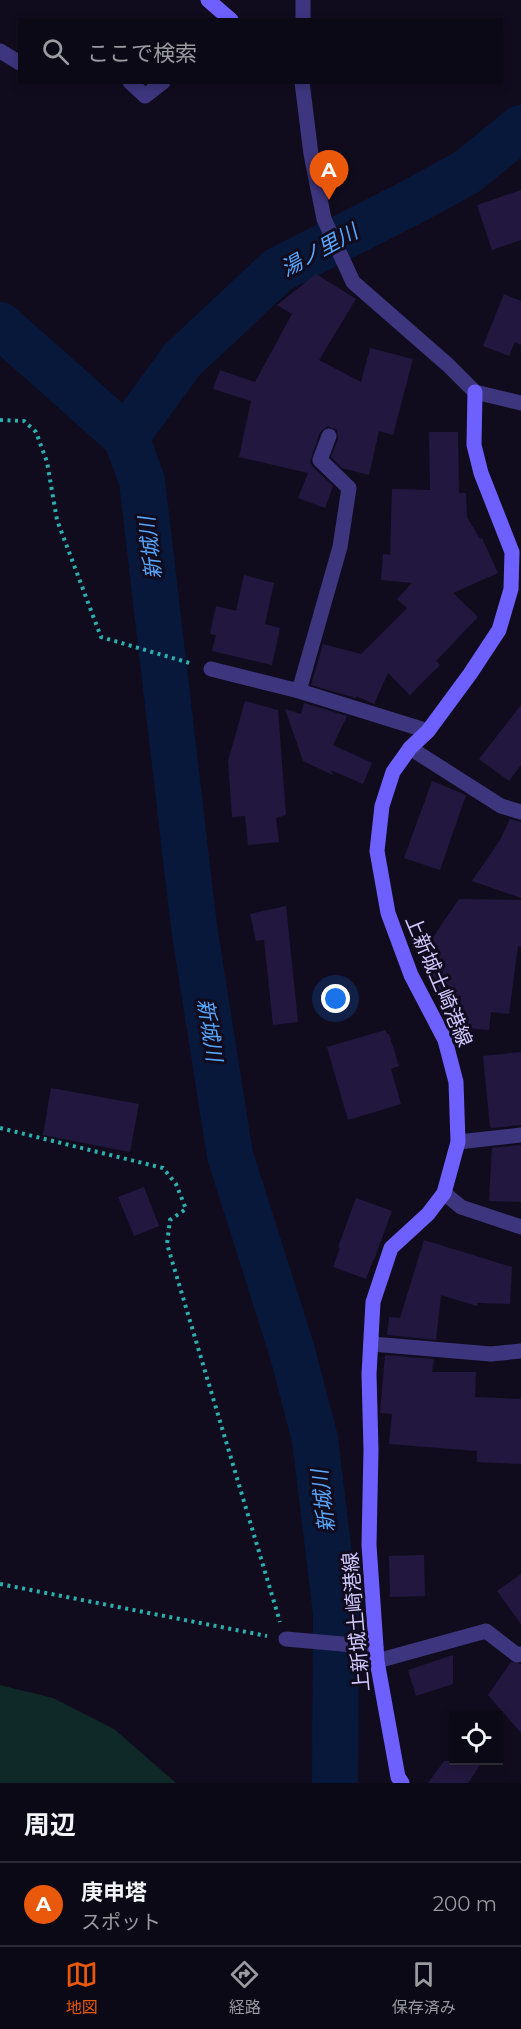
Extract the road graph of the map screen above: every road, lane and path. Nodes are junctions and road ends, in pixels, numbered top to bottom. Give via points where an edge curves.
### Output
1 (208, 0) edge
2 (303, 0) edge
3 (229, 18) edge
4 (303, 18) edge
5 (0, 51) edge
6 (18, 62) edge
7 (132, 84) edge
8 (160, 84) edge
9 (302, 84) edge
10 (475, 392) junction
11 (521, 403) edge
12 (0, 420) edge
13 (329, 436) dead end
14 (211, 669) joint
15 (299, 691) junction
16 (428, 731) junction
17 (410, 748) junction
18 (521, 812) edge
19 (0, 1128) edge
20 (521, 1135) edge
21 (458, 1142) junction
22 (444, 1193) junction
23 (521, 1227) edge
24 (372, 1344) junction
25 (521, 1351) edge
26 (0, 1584) edge
27 (286, 1639) junction
28 (374, 1651) junction
29 (521, 1654) edge
30 (402, 1783) edge

1 - 3 main road
2 - 4 street
5 - 6 street
7 - 8 street via 145,96
9 - 10 street via 324,219 353,282
10 - 11 street
10 - 16 main road, 上新城土崎港線 via 474,445 512,552 511,589 500,630
12 - 14 path via 24,421 36,432 47,462 57,520 101,637
13 - 15 street via 320,460 349,488 340,547
14 - 15 street
15 - 16 street
16 - 17 main road, 上新城土崎港線
17 - 18 street via 501,806
17 - 21 main road, 上新城土崎港線 via 393,771 381,806 377,851 388,913 411,975 445,1040 456,1082
19 - 27 path via 163,1168 176,1184 186,1209 170,1220 167,1244
20 - 21 street
21 - 22 main road, 上新城土崎港線
22 - 23 street via 461,1207
22 - 24 main road, 上新城土崎港線 via 428,1214 391,1248 373,1302
24 - 25 street via 491,1354
24 - 28 main road, 上新城土崎港線 via 369,1545
26 - 27 path
27 - 28 street
28 - 29 street via 486,1631 517,1655
28 - 30 main road, 上新城土崎港線

